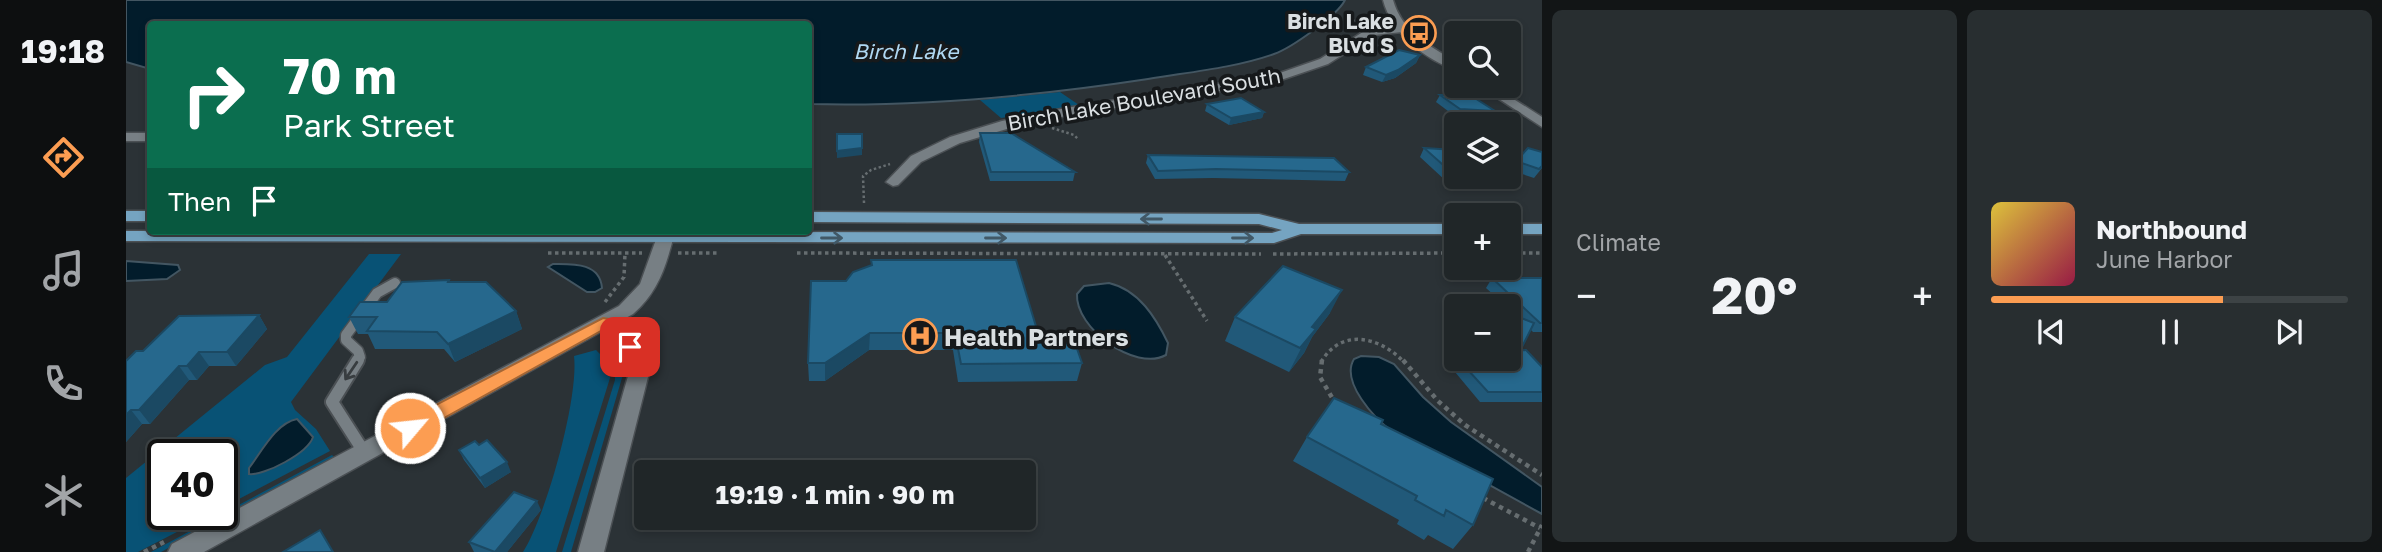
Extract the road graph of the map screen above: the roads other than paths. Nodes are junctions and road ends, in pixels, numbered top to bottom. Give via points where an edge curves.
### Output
1 (1388, 0) edge
2 (1402, 29) junction
3 (1444, 59) edge
4 (1503, 98) edge
5 (1542, 123) edge
6 (126, 137) edge
7 (147, 137) edge
8 (892, 182) dead end
9 (126, 216) edge
10 (147, 216) edge
11 (812, 217) edge
12 (1298, 229) junction
13 (1444, 229) edge
14 (1521, 229) edge
15 (1542, 229) edge
16 (200, 235) edge
17 (666, 235) edge
18 (812, 235) edge
19 (126, 236) edge
20 (395, 283) dead end
21 (601, 315) junction
22 (364, 452) junction
23 (181, 552) edge
24 (591, 552) edge

1 - 2 street via 1389,11
2 - 3 street
2 - 8 street, Birch Lake Boulevard South via 1370,30 1329,59 1277,78 991,127 943,144 902,167
4 - 5 street
6 - 7 street
9 - 10 main road
12 -> 11 main road via 1259,219
12 - 13 main road
18 -> 12 main road via 1274,238
14 - 15 main road
16 - 19 main road
17 - 21 street via 647,289 631,307
20 -> 22 lane via 377,293 346,335 359,357 332,402
21 - 22 street
21 - 24 street via 636,353 640,366
22 - 23 street

